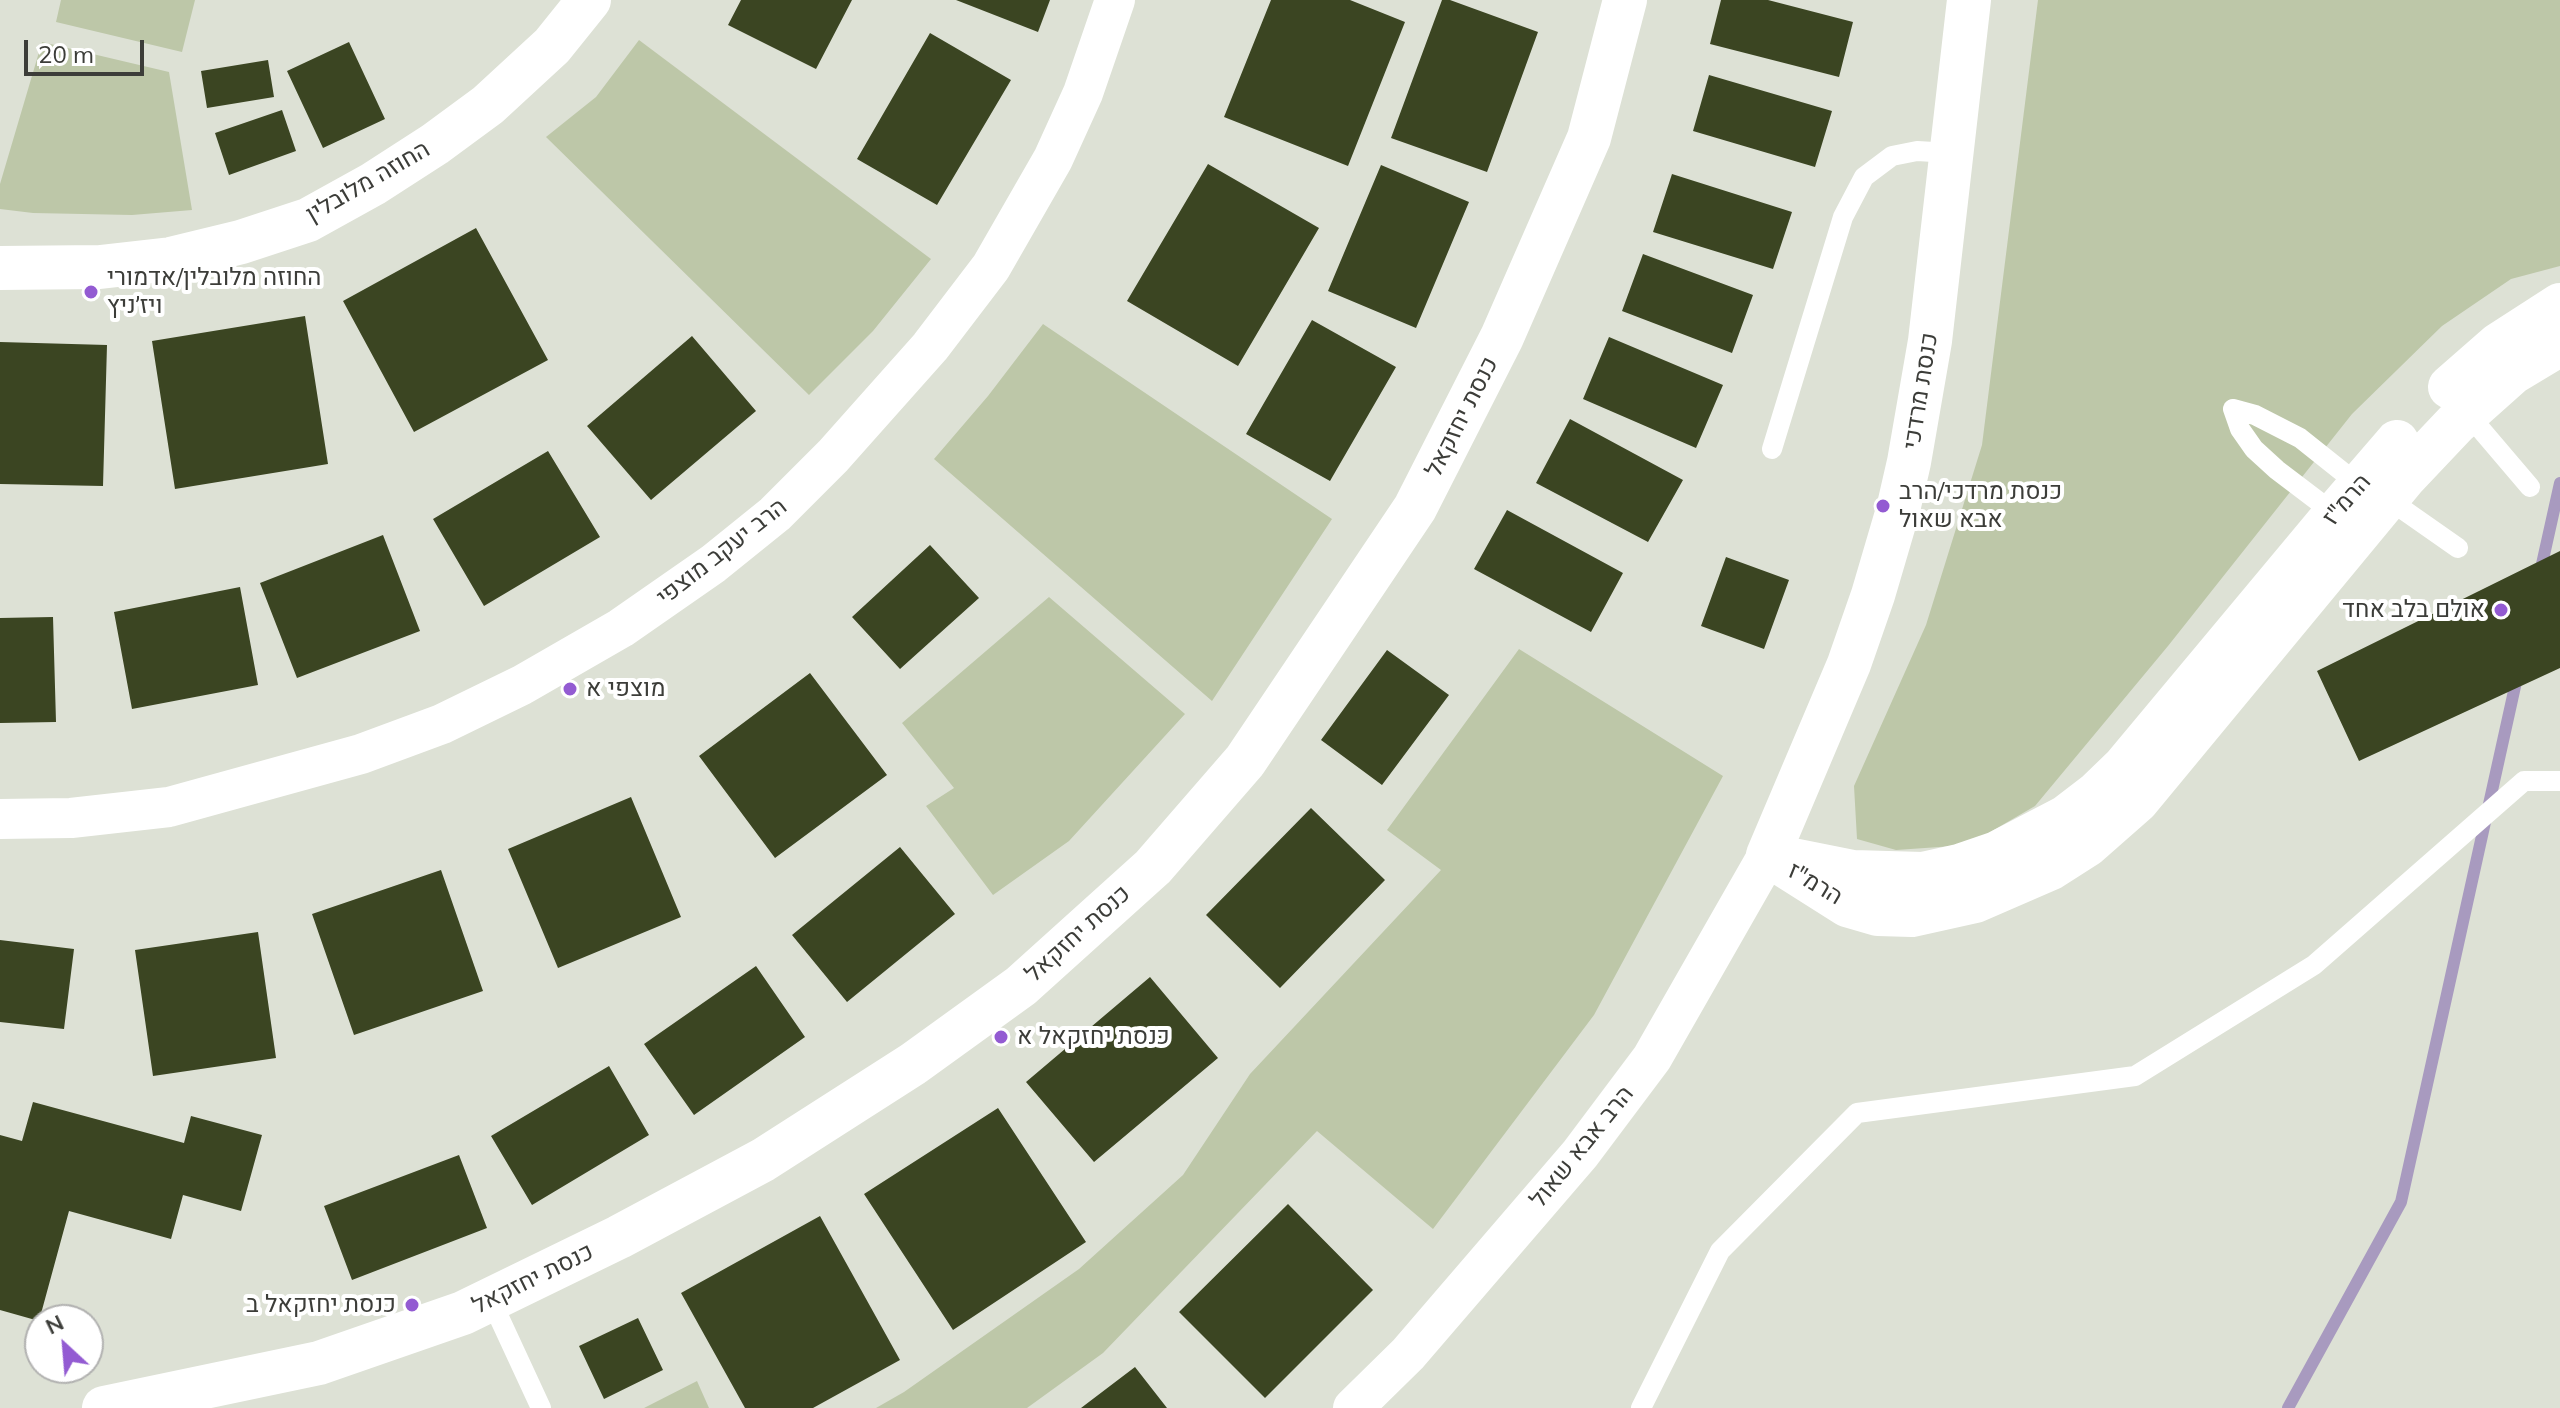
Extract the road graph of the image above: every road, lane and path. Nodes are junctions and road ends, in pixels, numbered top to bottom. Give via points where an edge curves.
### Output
1 (589, 0) edge
2 (1115, 0) edge
3 (1625, 0) edge
4 (1969, 0) edge
5 (1951, 153) junction
6 (0, 268) edge
7 (2560, 305) edge
8 (2560, 344) edge
9 (2467, 413) junction
10 (1772, 449) dead end
11 (2530, 487) dead end
12 (2363, 504) junction
13 (2458, 548) dead end
14 (2560, 781) edge
15 (0, 819) edge
16 (1768, 855) junction
17 (491, 1300) junction
18 (104, 1408) edge
19 (541, 1408) edge
20 (1353, 1408) edge
21 (1641, 1408) edge

1 - 6 street, החוזה מלובלין via 552,46 488,105 373,184 308,220 171,259 100,267
2 - 15 street, הרב יעקב מוצפי via 1053,159 991,267 881,403 775,514 713,564 621,628 522,685 442,724 361,754 169,807
3 - 17 street, כנסת יחזקאל via 1589,138 1502,337 1415,508 1245,761 1153,867 1021,986 913,1064 763,1160
4 - 5 street, כנסת מרדכי
5 - 10 lane via 1892,156 1864,177 1843,217
5 - 16 street, כנסת מרדכי via 1930,341 1898,510 1849,664
7 - 12 street, הרמ"ז via 2498,345 2456,381
8 - 9 street, הרמ"ז via 2512,373
9 - 11 lane
9 - 12 street, הרמ"ז via 2404,478
12 - 12 lane via 2300,438 2233,409 2254,449 2277,470
12 - 13 lane
12 - 16 street, הרמ"ז via 2124,767 2066,817 1997,853 1923,874 1853,872
14 - 21 lane via 2524,781 2314,965 2135,1076 1857,1113 1720,1251
16 - 20 street, הרב אבא שאול via 1652,1058 1580,1154 1408,1354
17 - 18 street, כנסת יחזקאל via 319,1363
17 - 19 lane

